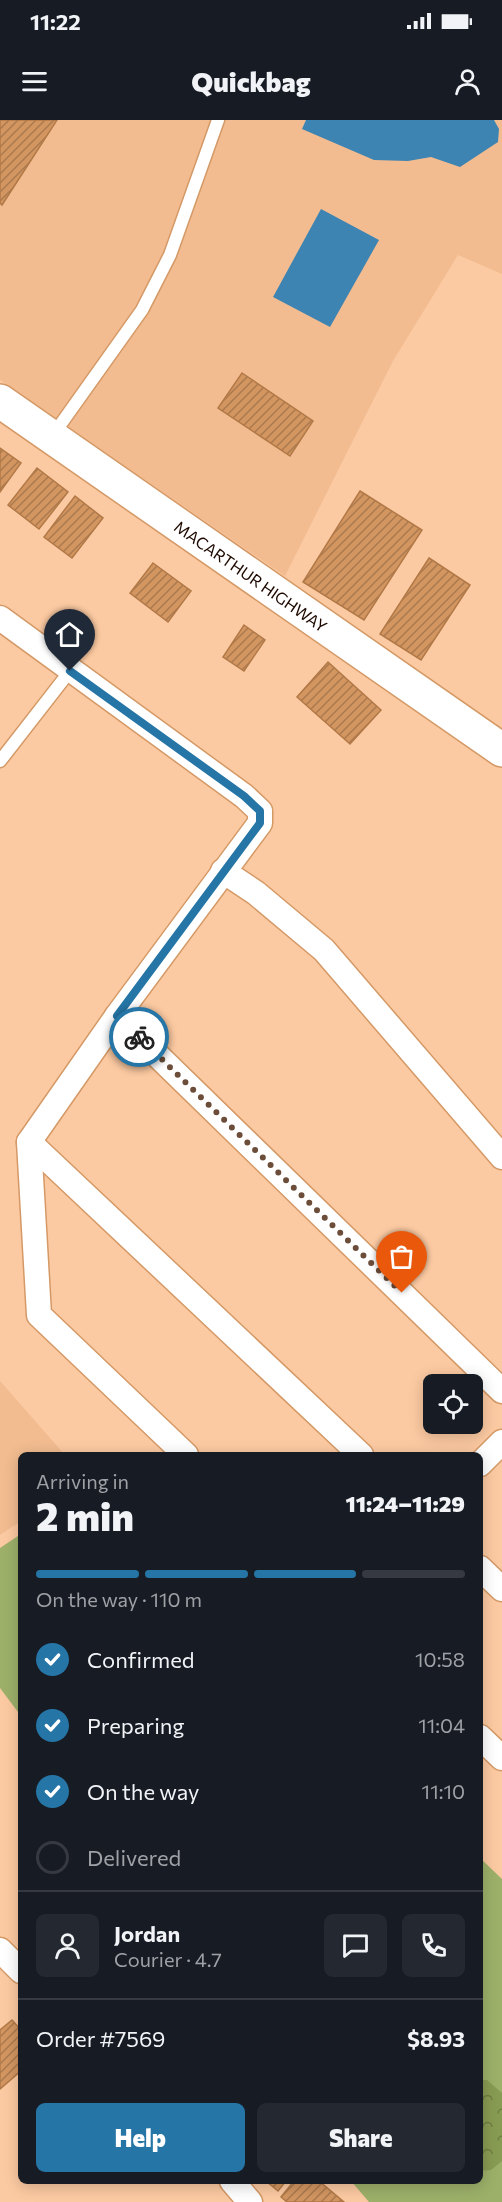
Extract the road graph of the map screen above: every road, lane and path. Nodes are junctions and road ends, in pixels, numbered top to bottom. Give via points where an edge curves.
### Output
1 (218, 120) edge
2 (0, 401) edge
3 (52, 436) junction
4 (0, 618) edge
5 (70, 671) junction
6 (502, 750) edge
7 (0, 761) edge
8 (223, 871) junction
9 (117, 1016) junction
10 (29, 1142) junction
11 (502, 1157) edge
12 (502, 1391) edge
13 (502, 1442) edge
14 (183, 1452) edge
15 (358, 1452) edge
16 (483, 1461) edge
17 (483, 1571) edge
18 (502, 1589) edge
19 (483, 1740) edge
20 (502, 1758) edge
21 (0, 1950) edge
22 (18, 1968) edge
23 (235, 2184) edge
24 (250, 2202) edge

1 - 3 lane via 170,255 142,310
2 - 3 highway, MACARTHUR HIGHWAY
3 - 6 highway, MACARTHUR HIGHWAY
4 - 5 street
5 - 7 lane
5 - 8 street via 260,811 260,823
8 - 9 street
8 - 11 street via 256,893 324,950
9 - 10 street
9 - 12 street
10 - 14 street via 39,1315
10 - 15 street
13 - 16 street
17 - 18 street
19 - 20 street
21 - 22 street
23 - 24 street

